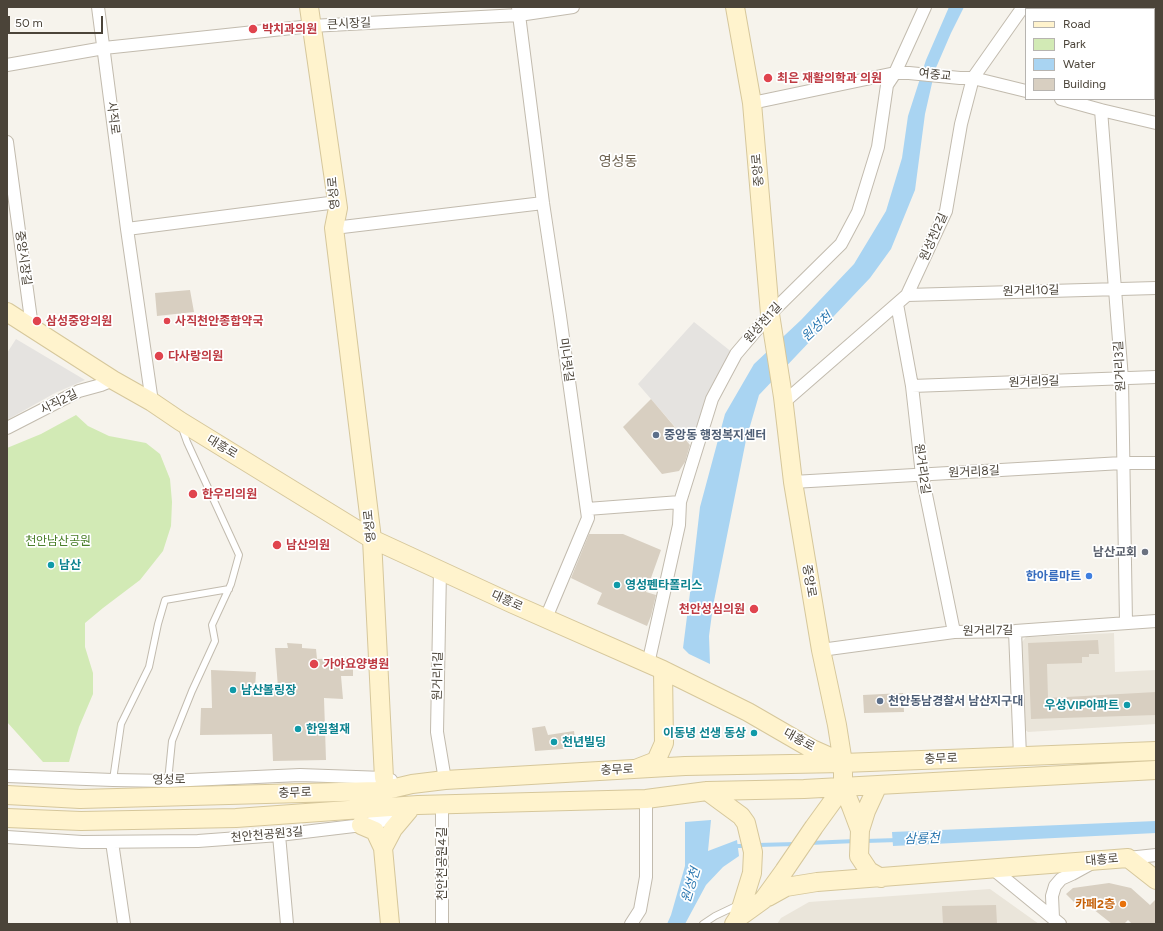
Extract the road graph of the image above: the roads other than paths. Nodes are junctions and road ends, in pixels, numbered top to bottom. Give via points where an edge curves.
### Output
1 (98, 7) edge
2 (309, 7) edge
3 (573, 7) edge
4 (735, 7) edge
5 (925, 7) edge
6 (1023, 7) edge
7 (518, 11) edge
8 (311, 26) junction
9 (104, 48) junction
10 (7, 65) edge
11 (895, 73) junction
12 (973, 78) junction
13 (1025, 91) edge
14 (1067, 100) edge
15 (752, 103) junction
16 (1101, 110) junction
17 (1156, 122) edge
18 (7, 142) edge
19 (337, 202) junction
20 (543, 203) junction
21 (334, 228) junction
22 (127, 229) junction
23 (1156, 288) edge
24 (1115, 289) junction
25 (907, 295) junction
26 (897, 304) junction
27 (7, 312) edge
28 (770, 314) junction
29 (32, 327) junction
30 (1156, 377) edge
31 (1122, 379) junction
32 (113, 380) junction
33 (912, 386) junction
34 (783, 400) junction
35 (152, 402) junction
36 (180, 422) junction
37 (7, 428) edge
38 (1122, 463) junction
39 (1156, 463) edge
40 (922, 474) junction
41 (793, 482) junction
42 (680, 502) junction
43 (588, 514) junction
44 (372, 538) junction
45 (440, 570) junction
46 (229, 589) junction
47 (546, 618) junction
48 (1156, 621) edge
49 (1126, 623) junction
50 (1015, 631) junction
51 (954, 632) junction
52 (821, 650) junction
53 (656, 667) junction
54 (836, 717) junction
55 (794, 738) junction
56 (1156, 751) edge
57 (1020, 756) junction
58 (843, 763) junction
59 (635, 769) junction
60 (1156, 770) edge
61 (7, 776) edge
62 (384, 778) junction
63 (113, 780) junction
64 (445, 780) junction
65 (168, 781) junction
66 (412, 784) junction
67 (878, 785) junction
68 (843, 787) junction
69 (707, 791) junction
70 (7, 794) edge
71 (646, 799) junction
72 (442, 804) junction
73 (413, 807) junction
74 (7, 818) edge
75 (361, 825) junction
76 (860, 830) junction
77 (279, 835) junction
78 (7, 837) edge
79 (112, 842) junction
80 (383, 848) junction
81 (1156, 855) edge
82 (1128, 858) junction
83 (1096, 861) junction
84 (993, 869) junction
85 (881, 878) junction
86 (1156, 880) edge
87 (763, 900) junction
88 (739, 915) edge
89 (1056, 921) edge
90 (124, 924) edge
91 (287, 924) edge
92 (390, 924) edge
93 (442, 924) edge
94 (631, 924) edge
95 (703, 924) edge

1 - 9 street, 사직로
2 - 8 street, 영성로
3 - 7 street, 큰시장길
4 - 15 street, 중앙로
5 - 11 street, 원성천1길
6 - 12 street, 원성천2길
7 - 8 street, 큰시장길
7 - 20 street, 미나릿길
8 - 9 street, 큰시장길
8 - 19 street, 영성로
9 - 10 street, 큰시장길
9 - 22 street, 사직로
11 - 12 street, 여중교
11 - 15 street, 여중교
11 - 28 street, 원성천1길 via 887,85 878,148 858,212 841,244
12 - 13 street, 여중교
12 - 25 street, 원성천2길 via 961,124 946,212
14 - 16 street
15 - 28 street, 중앙로
16 - 17 street
16 - 24 street, 원거리3길
18 - 29 street, 중앙시장길
19 - 21 street, 영성로
19 - 22 street
20 - 21 street
20 - 43 street, 미나릿길
21 - 44 street, 영성로
22 - 35 street, 사직로
23 - 24 street, 원거리10길
24 - 25 street, 원거리10길
24 - 31 street, 원거리3길
25 - 26 street, 원성천2길
26 - 33 street, 원거리2길
26 - 34 street, 원성천2길
27 - 29 street, 대흥로
28 - 34 street, 중앙로
28 - 42 street, 원성천1길 via 736,354 712,399
29 - 32 street, 대흥로
30 - 31 street, 원거리9길
31 - 33 street, 원거리9길
31 - 38 street, 원거리3길
32 - 35 street, 대흥로
32 - 37 street, 사직2길 via 79,391
33 - 40 street, 원거리2길
34 - 41 street, 중앙로
35 - 36 street, 대흥로
36 - 44 street, 대흥로
36 - 46 lane, 대흥로 via 238,555
38 - 39 street, 원거리8길
38 - 40 street, 원거리8길
38 - 49 street, 원거리3길
40 - 41 street, 원거리8길
40 - 51 street, 원거리2길
41 - 52 street, 중앙로
42 - 43 street
42 - 53 street, 원성천1길 via 679,525
43 - 47 street
44 - 45 street, 대흥로
44 - 62 street, 영성로
45 - 47 street, 대흥로
45 - 64 street, 원거리1길 via 437,732
46 - 63 lane via 165,600 149,667 121,724
46 - 65 lane, 대흥로 via 212,625 215,641 172,741
47 - 53 street, 대흥로
48 - 49 street, 원거리7길
49 - 50 street, 원거리7길
50 - 51 street, 원거리7길
50 - 57 street
51 - 52 street, 원거리7길
52 - 54 street, 중앙로
53 - 55 street, 대흥로 via 748,712
53 - 59 street via 664,743 656,761
54 - 55 street via 831,738 824,743 814,744
54 - 58 street, 중앙로
55 - 58 street, 대흥로
56 - 57 street, 충무로
57 - 58 street, 충무로
58 - 59 street, 충무로
58 - 68 street, 중앙로
59 - 64 street, 충무로
60 - 67 street, 충무로
61 - 63 street, 영성로
62 - 65 street, 영성로 via 300,775
62 - 66 street
63 - 65 street, 영성로
64 - 66 street, 충무로
66 - 70 street, 충무로 via 377,791 80,799
67 - 68 street, 충무로
67 - 76 street
68 - 69 street, 충무로
68 - 76 street
68 - 87 street
69 - 71 street, 충무로
69 - 88 street via 741,816 746,823 753,852 752,873
71 - 72 street, 충무로
71 - 94 street via 646,877 640,910
72 - 73 street, 충무로
72 - 93 street, 천안천공원4길
73 - 74 street, 충무로 via 236,818 80,821
73 - 75 street, 천안천공원3길 via 382,821
73 - 80 street via 393,829
75 - 77 street, 천안천공원3길
75 - 80 street via 375,831
76 - 85 street via 859,856 869,871
77 - 79 street, 천안천공원3길 via 198,841
77 - 91 street
78 - 79 street, 천안천공원3길
79 - 90 street
80 - 92 street
81 - 82 street
82 - 83 street, 대흥로
82 - 86 street, 대흥로
83 - 84 street, 대흥로
83 - 89 street via 1060,879 1055,886 1052,896
84 - 85 street, 대흥로
84 - 89 street
85 - 87 street, 대흥로 via 817,882 786,887
87 - 88 street
88 - 95 lane via 715,916

